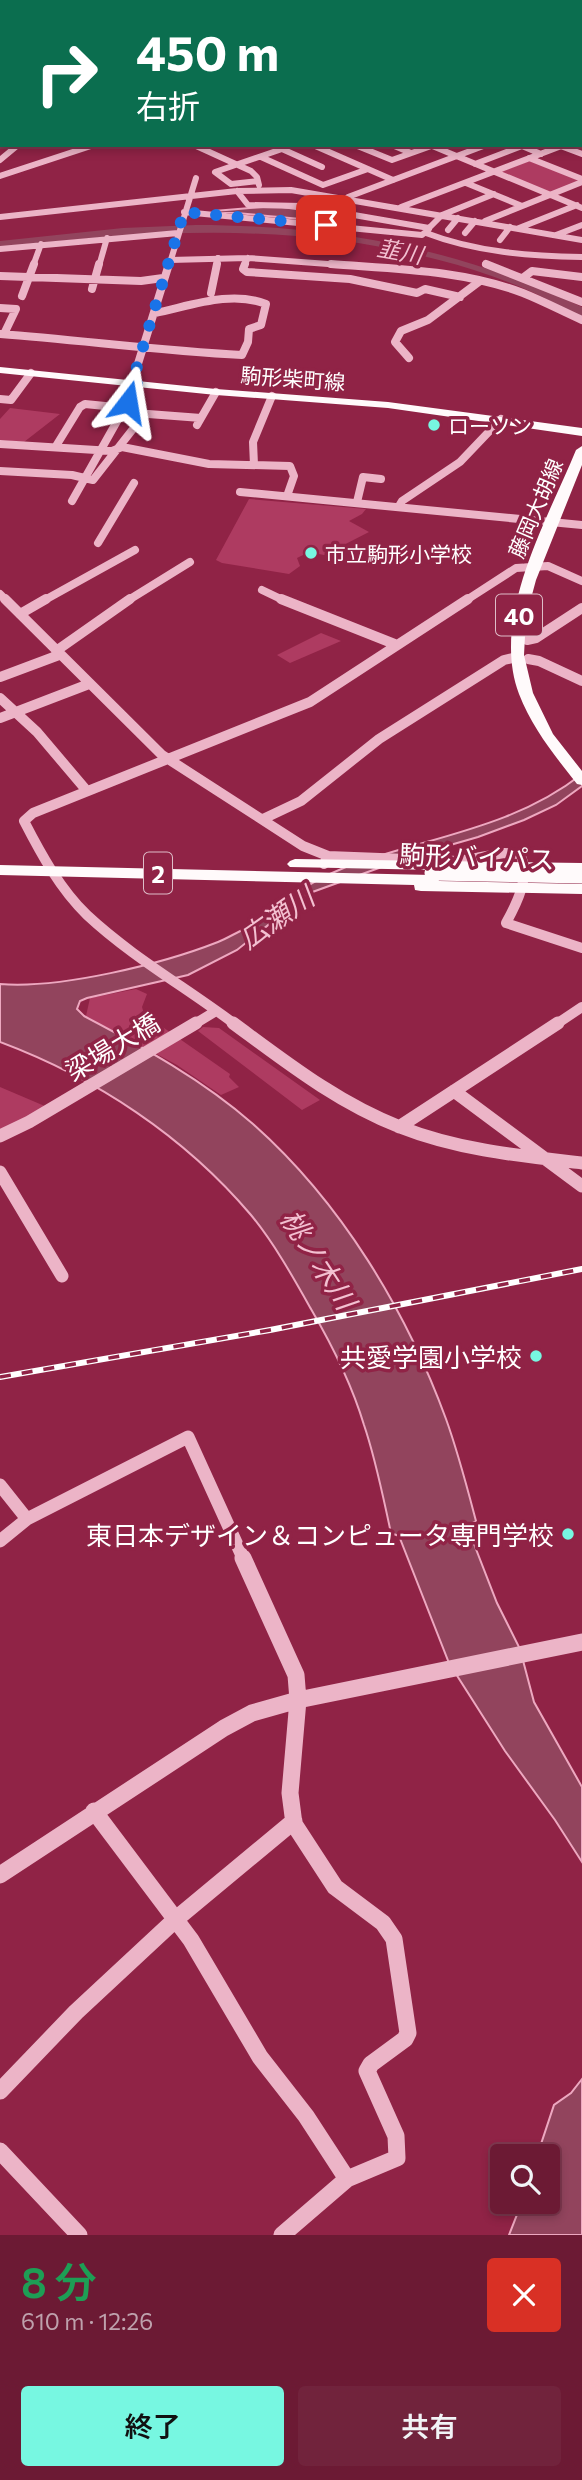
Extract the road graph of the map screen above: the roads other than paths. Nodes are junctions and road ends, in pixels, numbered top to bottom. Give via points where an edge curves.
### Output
1 (16, 147) edge
2 (88, 147) edge
3 (198, 147) edge
4 (317, 147) edge
5 (360, 147) edge
6 (397, 147) edge
7 (427, 147) edge
8 (436, 147) edge
9 (481, 147) edge
10 (519, 147) edge
11 (524, 147) edge
12 (558, 147) edge
13 (563, 147) edge
14 (367, 150) junction
15 (411, 153) junction
16 (541, 154) junction
17 (582, 155) edge
18 (456, 156) junction
19 (261, 157) junction
20 (529, 158) junction
21 (344, 159) junction
22 (0, 160) edge
23 (475, 164) junction
24 (237, 165) junction
25 (321, 167) junction
26 (368, 169) junction
27 (494, 172) junction
28 (301, 174) junction
29 (0, 176) edge
30 (196, 178) dead end
31 (259, 180) junction
32 (393, 180) junction
33 (582, 181) edge
34 (466, 183) junction
35 (237, 191) junction
36 (494, 194) junction
37 (551, 194) junction
38 (192, 196) junction
39 (346, 198) junction
40 (522, 206) junction
41 (579, 206) edge
42 (401, 207) junction
43 (332, 211) junction
44 (184, 212) junction
45 (442, 215) junction
46 (0, 217) edge
47 (458, 218) junction
48 (479, 221) junction
49 (493, 224) junction
50 (580, 227) edge
51 (515, 228) junction
52 (178, 230) junction
53 (447, 230) dead end
54 (428, 231) junction
55 (465, 233) dead end
56 (484, 234) dead end
57 (556, 235) junction
58 (572, 238) junction
59 (107, 239) junction
60 (500, 240) dead end
61 (582, 240) edge
62 (41, 244) junction
63 (0, 249) edge
64 (564, 250) dead end
65 (582, 257) edge
66 (218, 258) junction
67 (248, 258) junction
68 (170, 260) junction
69 (485, 264) dead end
70 (0, 276) edge
71 (30, 277) junction
72 (524, 277) junction
73 (582, 277) edge
74 (163, 278) junction
75 (95, 279) junction
76 (480, 281) junction
77 (92, 289) dead end
78 (211, 293) dead end
79 (22, 296) dead end
80 (460, 297) junction
81 (582, 302) edge
82 (0, 308) edge
83 (155, 313) junction
84 (582, 320) edge
85 (2, 334) edge
86 (144, 347) junction
87 (409, 358) dead end
88 (0, 370) edge
89 (31, 373) junction
90 (135, 384) junction
91 (216, 392) junction
92 (272, 396) junction
93 (0, 399) edge
94 (124, 410) junction
95 (141, 414) junction
96 (501, 419) junction
97 (199, 422) joint
98 (582, 432) edge
99 (0, 444) edge
100 (56, 446) junction
101 (100, 449) junction
102 (117, 449) junction
103 (582, 450) edge
104 (254, 465) junction
105 (0, 471) edge
106 (582, 478) edge
107 (83, 479) junction
108 (381, 479) dead end
109 (134, 483) dead end
110 (240, 492) dead end
111 (287, 496) junction
112 (72, 502) dead end
113 (357, 502) junction
114 (399, 506) junction
115 (557, 524) junction
116 (582, 525) edge
117 (98, 543) dead end
118 (135, 550) dead end
119 (190, 562) dead end
120 (539, 566) junction
121 (582, 581) edge
122 (262, 590) dead end
123 (0, 594) edge
124 (582, 608) edge
125 (20, 614) junction
126 (527, 640) junction
127 (397, 645) junction
128 (57, 653) junction
129 (522, 658) junction
130 (0, 677) edge
131 (582, 681) edge
132 (89, 684) junction
133 (0, 698) edge
134 (15, 712) junction
135 (0, 718) edge
136 (167, 759) junction
137 (580, 774) edge
138 (87, 791) junction
139 (262, 819) junction
140 (0, 861) edge
141 (50, 866) junction
142 (323, 867) junction
143 (524, 867) junction
144 (582, 868) edge
145 (426, 869) junction
146 (0, 870) edge
147 (582, 876) edge
148 (373, 878) junction
149 (582, 883) edge
150 (521, 889) junction
151 (582, 889) edge
152 (582, 948) edge
153 (582, 1007) edge
154 (216, 1011) junction
155 (454, 1091) junction
156 (399, 1127) junction
157 (0, 1136) edge
158 (547, 1159) junction
159 (582, 1163) edge
160 (0, 1172) edge
161 (582, 1186) edge
162 (62, 1276) dead end
163 (0, 1485) edge
164 (27, 1519) junction
165 (0, 1541) edge
166 (582, 1642) edge
167 (393, 1681) joint
168 (298, 1700) junction
169 (94, 1811) junction
170 (293, 1821) junction
171 (1, 1872) edge
172 (176, 1919) junction
173 (0, 2091) edge
174 (0, 2151) edge
175 (347, 2179) junction
176 (79, 2235) edge
177 (282, 2235) edge

1 - 22 street
2 - 29 street
3 - 24 street
4 - 21 street
5 - 14 street
6 - 15 street
7 - 15 street
8 - 18 street
9 - 18 street
10 - 23 street
11 - 16 street
12 - 16 street
13 - 17 street
14 - 15 street via 392,160
14 - 21 street
16 - 20 street
18 - 23 street
18 - 32 street
19 - 24 street
19 - 25 street via 282,149
19 - 28 street
20 - 27 street
20 - 33 street
21 - 25 street
21 - 26 street
23 - 27 street
24 - 31 street
24 - 31 street via 215,174 231,184
25 - 28 street
26 - 28 street via 323,185
26 - 32 street
27 - 34 street
27 - 37 street
30 - 38 street
31 - 35 street
31 - 39 street
32 - 39 street
33 - 37 street
34 - 36 street
34 - 42 street
35 - 38 street
35 - 43 street via 248,205 285,204
36 - 40 street
36 - 45 street
37 - 40 street
37 - 41 street
38 - 44 street
38 - 46 street
39 - 42 street
39 - 43 street
40 - 48 street
41 - 51 street
42 - 45 street
43 - 54 street
44 - 52 street
44 - 54 street via 389,234 422,235
45 - 47 street
45 - 54 street
47 - 48 street
47 - 53 street
48 - 49 street
48 - 55 street
49 - 51 street
49 - 56 street
50 - 57 street
51 - 57 street
51 - 60 street
52 - 59 street
52 - 68 street
54 - 65 street via 454,244
57 - 58 street
58 - 61 street
58 - 64 street
59 - 62 street
59 - 75 street
62 - 63 street
62 - 71 street
66 - 67 street
66 - 68 street
66 - 78 street
67 - 76 street via 420,271
67 - 80 street via 243,269 247,271 350,279
68 - 74 street
69 - 72 street
70 - 71 street
71 - 75 street
71 - 79 street
72 - 73 street via 532,271
72 - 81 street
74 - 75 street
74 - 83 street
75 - 77 street
76 - 80 street
76 - 84 street via 532,296
80 - 87 street via 428,320 401,331 395,342
82 - 85 street via 16,309
83 - 86 street
83 - 86 street via 205,301 250,299 266,304 261,325 249,329 242,355
85 - 86 street
86 - 90 street
88 - 89 main road, 駒形柴町線
89 - 90 main road, 駒形柴町線
89 - 93 street via 11,400
90 - 91 main road, 駒形柴町線
90 - 94 street
91 - 92 main road, 駒形柴町線
91 - 97 street
92 - 96 main road, 駒形柴町線
92 - 104 street via 253,442
94 - 95 street
94 - 100 street via 85,404
94 - 101 street
95 - 97 street
95 - 102 street
96 - 98 main road, 駒形柴町線
96 - 114 street via 460,462
99 - 100 street
100 - 101 street
101 - 102 street
101 - 107 street
102 - 104 street via 209,464
102 - 107 street via 93,480
103 - 115 main road, 藤岡大胡線 / 40
104 - 111 street via 290,466 294,476
105 - 107 street
106 - 115 main road, 藤岡大胡線 / 40
107 - 112 street
108 - 113 street via 363,477
109 - 117 street
110 - 111 street
111 - 113 street
113 - 114 street
114 - 115 street
115 - 116 street
115 - 120 main road, 藤岡大胡線 / 40
118 - 125 street
119 - 128 street via 115,609
120 - 121 street
120 - 126 main road, 藤岡大胡線 / 40
120 - 127 street via 513,570
120 - 129 main road, 藤岡大胡線 / 40 via 519,612
122 - 127 street
123 - 125 street
124 - 126 street
125 - 128 street
126 - 129 main road, 藤岡大胡線 / 40
127 - 136 street via 310,702
128 - 130 street
128 - 132 street
129 - 131 street
129 - 137 main road, 藤岡大胡線 / 40 via 547,719
129 - 139 street via 504,660 379,739 301,801
132 - 134 street
132 - 136 street
133 - 134 street
134 - 135 street
134 - 138 street
136 - 138 street
136 - 139 street
138 - 141 street via 27,816 26,825
139 - 142 street via 303,846
140 - 141 main road, 2
141 - 142 main road, 2
141 - 142 main road, 2 via 228,875
141 - 146 main road, 2
141 - 154 street via 75,903
142 - 145 main road, 2
142 - 148 main road, 2
142 - 148 main road, 2
143 - 144 main road, 2
143 - 145 main road, 2
143 - 150 street
145 - 147 main road, 駒形バイパス / 2, bridge
145 - 148 main road, 駒形バイパス / 2
145 - 149 main road, 駒形バイパス / 2
148 - 150 main road, 2
150 - 151 main road, 2
150 - 152 street via 506,923
153 - 155 street
154 - 156 street via 326,1089
154 - 157 street, 梁場大橋
155 - 156 street
155 - 158 street
156 - 158 street via 478,1149
158 - 159 street
158 - 161 street
160 - 162 street
163 - 164 street
164 - 165 street
164 - 168 street via 188,1437 296,1675
166 - 167 street
167 - 168 street
168 - 169 street via 251,1713
168 - 170 street via 290,1771
169 - 171 street
169 - 172 street
170 - 172 street
170 - 175 street via 335,1887 383,1923 397,1947 407,2037 368,2071 396,2136 397,2158
172 - 173 street
172 - 175 street via 260,2057
174 - 176 street
175 - 177 street

